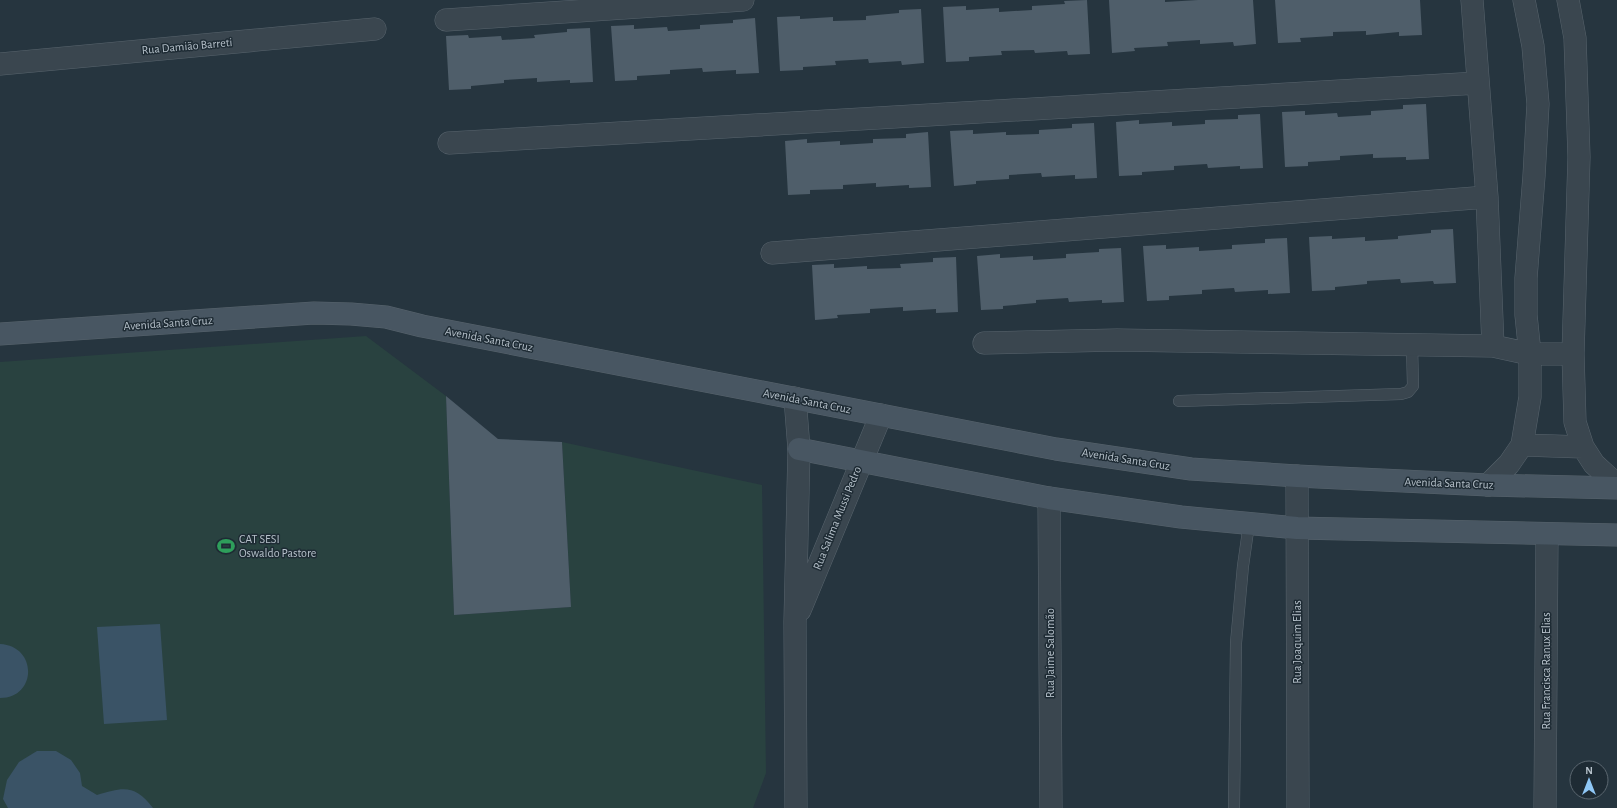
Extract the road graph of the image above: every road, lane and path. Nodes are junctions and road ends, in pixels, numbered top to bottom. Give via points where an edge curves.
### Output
1 (743, 0) edge
2 (1472, 0) edge
3 (1524, 0) edge
4 (1568, 0) edge
5 (446, 20) dead end
6 (375, 29) dead end
7 (0, 64) edge
8 (1478, 83) junction
9 (449, 143) dead end
10 (1487, 197) junction
11 (772, 253) dead end
12 (0, 334) edge
13 (984, 343) dead end
14 (1412, 345) junction
15 (1493, 346) junction
16 (1530, 354) junction
17 (1572, 354) junction
18 (795, 398) junction
19 (1179, 401) dead end
20 (881, 415) junction
21 (1522, 445) junction
22 (1583, 447) junction
23 (799, 448) junction
24 (861, 462) junction
25 (1297, 476) junction
26 (1488, 485) junction
27 (1617, 485) edge
28 (1617, 488) edge
29 (1050, 498) junction
30 (1249, 524) junction
31 (1297, 528) junction
32 (1547, 534) junction
33 (1617, 536) edge
34 (795, 622) junction
35 (796, 808) edge
36 (1051, 808) edge
37 (1234, 808) edge
38 (1298, 808) edge
39 (1545, 808) edge

1 - 5 street
2 - 8 street
3 - 16 street via 1533,46 1538,104 1526,278
4 - 17 street via 1575,38 1579,157
6 - 7 street, Rua Damião Barreti
8 - 9 street
8 - 10 street
10 - 11 street
10 - 15 street
12 - 18 street, Avenida Santa Cruz via 314,313 351,314 386,317
13 - 14 street via 1117,340
14 - 15 street
14 - 19 lane via 1413,386 1408,392 1401,394
15 - 16 street
16 - 17 street
16 - 21 street via 1530,406
17 - 22 street via 1574,422
18 - 20 street, Avenida Santa Cruz
18 - 23 street, Rua Salima Mussi Pedro
20 - 24 street, Rua Salima Mussi Pedro
20 - 25 street, Avenida Santa Cruz via 1056,449 1161,465
21 - 22 street
21 - 26 street via 1509,464
22 - 27 street via 1594,464
23 - 24 street
23 - 34 street, Rua Salima Mussi Pedro
24 - 29 street
24 - 34 street, Rua Salima Mussi Pedro
25 - 26 street, Avenida Santa Cruz
25 - 31 street, Rua Joaquim Elias
26 - 28 street, Avenida Santa Cruz
29 - 30 street
29 - 36 street, Rua Jaime Salomão
30 - 31 street
30 - 37 lane via 1236,643
31 - 32 street
31 - 38 street, Rua Joaquim Elias
32 - 33 street
32 - 39 street, Rua Francisca Ranux Elias
34 - 35 street, Rua Salima Mussi Pedro

